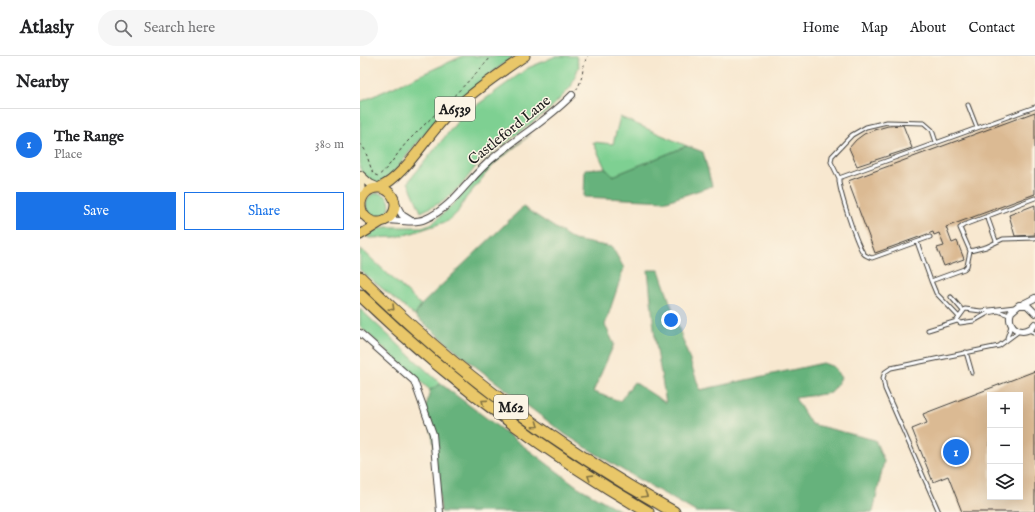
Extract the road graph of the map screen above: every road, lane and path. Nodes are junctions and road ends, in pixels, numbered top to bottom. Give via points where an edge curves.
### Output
1 (492, 56) edge
2 (525, 56) edge
3 (588, 56) edge
4 (572, 95) joint
5 (968, 105) dead end
6 (1035, 107) edge
7 (977, 128) junction
8 (936, 142) junction
9 (360, 143) edge
10 (360, 175) edge
11 (398, 176) junction
12 (839, 178) junction
13 (360, 183) edge
14 (379, 187) junction
15 (1035, 198) edge
16 (362, 200) junction
17 (395, 201) junction
18 (362, 211) junction
19 (988, 216) junction
20 (410, 220) junction
21 (383, 221) junction
22 (360, 222) edge
23 (360, 235) edge
24 (930, 237) dead end
25 (1035, 238) edge
26 (996, 241) junction
27 (917, 242) junction
28 (970, 251) junction
29 (362, 279) edge
30 (932, 280) junction
31 (360, 295) edge
32 (951, 297) dead end
33 (1035, 298) edge
34 (1022, 304) junction
35 (1015, 307) junction
36 (963, 311) junction
37 (1035, 312) edge
38 (1009, 315) junction
39 (958, 316) junction
40 (957, 322) junction
41 (1035, 324) edge
42 (1012, 325) junction
43 (928, 330) dead end
44 (1029, 330) junction
45 (1020, 331) junction
46 (360, 333) edge
47 (1035, 333) edge
48 (1007, 340) junction
49 (966, 352) junction
50 (972, 373) dead end
51 (440, 512) edge
52 (648, 512) edge
53 (674, 512) edge
54 (940, 512) edge

1 - 9 path via 406,143 386,170 378,176 373,174
2 - 11 main road, A6539 via 484,84 449,114
3 - 4 path, Castleford Lane via 584,62 580,85
4 - 20 street, Castleford Lane via 537,126 493,157 451,202 424,220
5 - 7 lane
6 - 7 lane
7 - 8 lane
8 - 12 lane
8 - 12 lane via 932,130 924,123 887,122 866,127 852,135 832,156 831,162
10 - 14 main road via 370,184
11 - 14 main road, A6539
11 - 17 main road, A6539
12 - 27 lane via 859,245 866,256 872,258
13 - 16 main road
14 - 16 main road via 367,192
14 - 17 main road via 389,191
15 - 19 lane
16 - 18 main road
17 - 20 street via 402,215
17 - 21 main road via 394,213
18 - 21 main road via 370,220
18 - 22 main road
19 - 26 lane
19 - 28 lane via 960,228
20 - 21 street, Castleford Lane
21 - 23 main road
24 - 27 lane
25 - 26 lane
26 - 28 lane
27 - 30 lane
28 - 30 lane via 964,269
29 -> 53 highway, M62 via 407,323 498,398 585,459
30 - 39 lane via 936,293
52 -> 31 highway, M62 via 514,425 440,367
32 - 36 lane
33 - 34 street
34 - 35 street
34 - 37 street via 1031,307
35 - 36 lane
35 - 38 street
36 - 39 lane
38 - 40 lane via 998,311 974,321
38 - 42 street
39 - 40 lane
40 - 43 lane
41 - 44 street
42 - 45 street
42 - 48 lane
44 - 45 street
44 - 47 lane
45 - 48 lane
46 - 51 street via 414,381 433,434
48 - 49 lane via 999,346
49 - 50 lane
49 - 54 lane via 892,368 885,372 883,378 888,396

